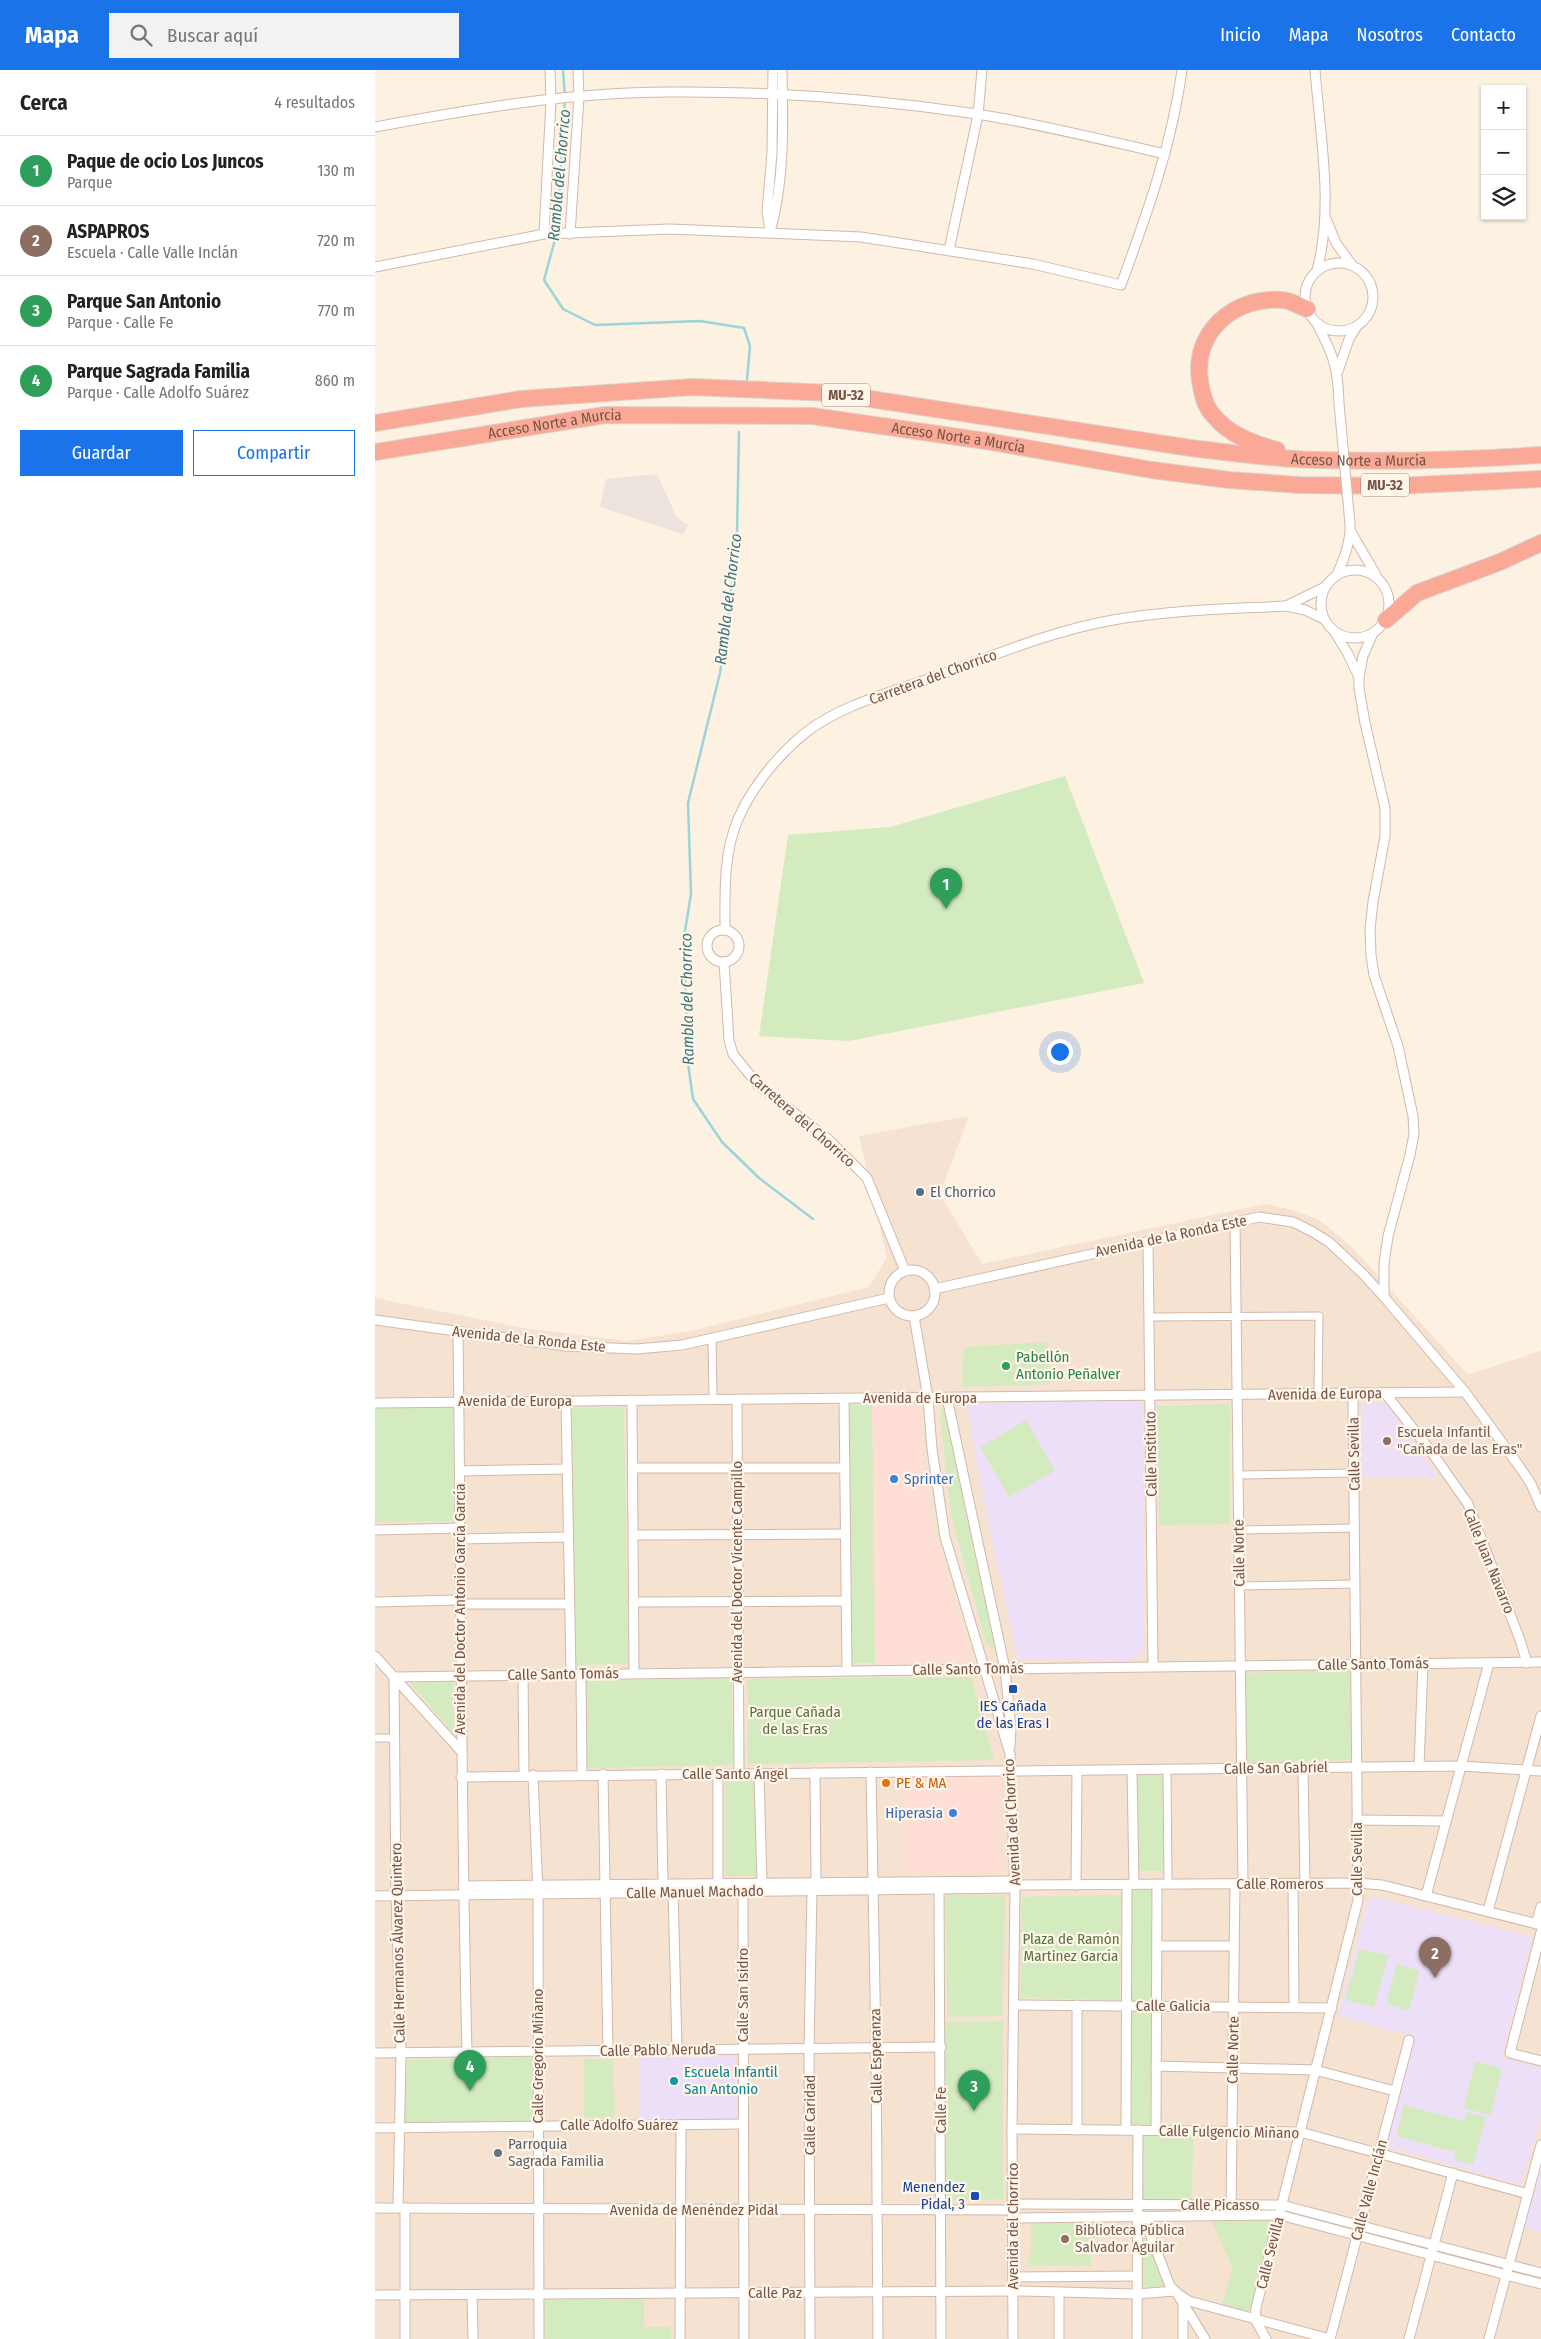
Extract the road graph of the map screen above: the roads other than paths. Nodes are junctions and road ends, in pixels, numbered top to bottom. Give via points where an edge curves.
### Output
1 (549, 70) edge
2 (578, 70) edge
3 (773, 70) edge
4 (782, 70) edge
5 (982, 70) edge
6 (1181, 70) edge
7 (1315, 70) edge
8 (778, 94) junction
9 (579, 97) junction
10 (551, 101) junction
11 (978, 114) junction
12 (375, 127) edge
13 (1165, 154) junction
14 (1325, 217) junction
15 (770, 232) junction
16 (544, 234) junction
17 (571, 234) junction
18 (949, 250) junction
19 (1352, 265) junction
20 (375, 267) edge
21 (1317, 270) junction
22 (1307, 310) junction
23 (1317, 324) junction
24 (1357, 326) junction
25 (1338, 371) junction
26 (375, 424) edge
27 (375, 452) edge
28 (1541, 455) edge
29 (1315, 460) junction
30 (1541, 479) edge
31 (1350, 528) junction
32 (1541, 543) edge
33 (1337, 575) junction
34 (1378, 577) junction
35 (1325, 586) junction
36 (1286, 606) junction
37 (1324, 619) junction
38 (1386, 620) junction
39 (1333, 630) junction
40 (1373, 633) junction
41 (1359, 677) junction
42 (725, 930) junction
43 (724, 962) junction
44 (1235, 1222) junction
45 (1149, 1241) junction
46 (905, 1270) junction
47 (934, 1289) junction
48 (1384, 1297) junction
49 (889, 1298) junction
50 (915, 1316) junction
51 (1149, 1317) junction
52 (1237, 1317) junction
53 (375, 1320) edge
54 (458, 1332) junction
55 (712, 1338) junction
56 (1465, 1392) junction
57 (1385, 1393) junction
58 (1318, 1394) junction
59 (1353, 1394) junction
60 (1237, 1395) junction
61 (1150, 1396) junction
62 (844, 1398) junction
63 (928, 1398) junction
64 (947, 1398) junction
65 (713, 1399) junction
66 (737, 1399) junction
67 (632, 1400) junction
68 (459, 1401) junction
69 (566, 1401) junction
70 (375, 1403) edge
71 (632, 1468) junction
72 (845, 1468) junction
73 (567, 1469) junction
74 (736, 1469) junction
75 (460, 1470) junction
76 (1354, 1473) junction
77 (1238, 1475) junction
78 (1541, 1507) edge
79 (461, 1528) junction
80 (1355, 1528) junction
81 (375, 1530) edge
82 (1239, 1530) junction
83 (845, 1534) junction
84 (633, 1535) junction
85 (737, 1535) junction
86 (568, 1537) junction
87 (461, 1539) junction
88 (1355, 1584) junction
89 (1240, 1586) junction
90 (738, 1601) junction
91 (846, 1601) junction
92 (375, 1602) edge
93 (461, 1602) junction
94 (633, 1602) junction
95 (569, 1604) junction
96 (375, 1656) edge
97 (1527, 1662) junction
98 (1541, 1662) edge
99 (1489, 1663) junction
100 (1356, 1664) junction
101 (1423, 1664) junction
102 (1153, 1666) junction
103 (1241, 1666) junction
104 (1005, 1669) junction
105 (985, 1670) junction
106 (847, 1671) junction
107 (738, 1672) junction
108 (634, 1673) junction
109 (523, 1674) junction
110 (571, 1674) junction
111 (581, 1674) junction
112 (460, 1675) junction
113 (395, 1677) junction
114 (1541, 1716) edge
115 (375, 1738) edge
116 (394, 1738) junction
117 (460, 1750) junction
118 (1010, 1754) junction
119 (1419, 1766) junction
120 (1461, 1766) junction
121 (1356, 1767) junction
122 (1242, 1768) junction
123 (1303, 1768) junction
124 (1167, 1769) junction
125 (1527, 1769) junction
126 (1077, 1770) junction
127 (1132, 1770) junction
128 (1541, 1771) edge
129 (871, 1772) junction
130 (1010, 1772) junction
131 (815, 1773) junction
132 (582, 1774) junction
133 (603, 1774) junction
134 (661, 1774) junction
135 (719, 1774) junction
136 (739, 1774) junction
137 (759, 1774) junction
138 (529, 1775) junction
139 (461, 1776) junction
140 (1357, 1820) junction
141 (1446, 1821) junction
142 (761, 1883) junction
143 (1359, 1883) junction
144 (663, 1884) junction
145 (718, 1884) junction
146 (1157, 1884) junction
147 (1168, 1884) junction
148 (1239, 1884) junction
149 (1293, 1884) junction
150 (1305, 1884) junction
151 (1015, 1885) junction
152 (1076, 1885) junction
153 (1131, 1885) junction
154 (874, 1886) junction
155 (939, 1886) junction
156 (743, 1887) junction
157 (814, 1887) junction
158 (673, 1888) junction
159 (537, 1889) junction
160 (606, 1889) junction
161 (463, 1890) junction
162 (375, 1896) edge
163 (396, 1896) junction
164 (1426, 1896) junction
165 (1541, 1907) edge
166 (1488, 1910) junction
167 (1539, 1927) edge
168 (1157, 1946) junction
169 (1234, 1946) junction
170 (1014, 2005) junction
171 (1077, 2005) junction
172 (1125, 2006) junction
173 (1156, 2006) junction
174 (1234, 2006) junction
175 (1294, 2007) junction
176 (1332, 2008) junction
177 (1409, 2040) dead end
178 (941, 2047) junction
179 (876, 2048) junction
180 (743, 2049) junction
181 (809, 2049) junction
182 (677, 2050) junction
183 (608, 2051) junction
184 (467, 2052) junction
185 (538, 2052) junction
186 (375, 2053) edge
187 (401, 2053) junction
188 (1541, 2061) edge
189 (1156, 2066) junction
190 (1233, 2068) junction
191 (1315, 2070) junction
192 (1395, 2091) junction
193 (743, 2124) junction
194 (681, 2125) junction
195 (539, 2126) junction
196 (375, 2128) edge
197 (399, 2128) junction
198 (1012, 2129) junction
199 (1077, 2130) junction
200 (1126, 2130) junction
201 (1138, 2130) junction
202 (1156, 2130) junction
203 (1231, 2131) junction
204 (1299, 2132) junction
205 (1541, 2145) edge
206 (1379, 2153) junction
207 (1453, 2173) junction
208 (1528, 2194) junction
209 (1138, 2204) junction
210 (1231, 2204) junction
211 (1282, 2205) junction
212 (375, 2208) edge
213 (402, 2208) junction
214 (539, 2210) junction
215 (681, 2210) junction
216 (743, 2210) junction
217 (810, 2210) junction
218 (878, 2210) junction
219 (941, 2210) junction
220 (1014, 2210) junction
221 (1280, 2215) junction
222 (1141, 2216) junction
223 (1231, 2216) junction
224 (1360, 2225) junction
225 (1357, 2235) junction
226 (1434, 2245) junction
227 (1431, 2255) junction
228 (1509, 2265) junction
229 (1541, 2273) edge
230 (1506, 2274) junction
231 (1137, 2276) junction
232 (1013, 2277) junction
233 (1541, 2284) edge
234 (941, 2291) junction
235 (1013, 2291) junction
236 (810, 2292) junction
237 (878, 2292) junction
238 (1059, 2292) junction
239 (680, 2293) junction
240 (744, 2293) junction
241 (1176, 2293) junction
242 (539, 2294) junction
243 (1137, 2294) junction
244 (405, 2295) junction
245 (473, 2295) junction
246 (375, 2296) edge
247 (1183, 2306) junction
248 (1255, 2319) junction
249 (405, 2339) edge
250 (473, 2339) edge
251 (539, 2339) edge
252 (680, 2339) edge
253 (744, 2339) edge
254 (810, 2339) edge
255 (878, 2339) edge
256 (941, 2339) edge
257 (1013, 2339) edge
258 (1059, 2339) edge
259 (1137, 2339) edge
260 (1183, 2339) edge
261 (1205, 2339) edge
262 (1266, 2339) edge
263 (1330, 2339) edge
264 (1409, 2339) edge
265 (1489, 2339) edge

1 - 10 street
2 - 9 street
3 - 8 street
4 - 8 street
5 - 11 street
6 - 13 street
7 - 14 street
8 - 9 street via 668,92
8 - 11 street
8 - 15 street via 781,153 776,211
9 - 10 street
9 - 17 street
10 - 12 street via 476,109
10 - 16 street
11 - 13 street
11 - 18 street
13 - 18 street via 1146,218 1121,284 1033,264
14 - 19 street via 1336,243
14 - 21 street via 1324,245
15 - 17 street via 670,229
15 - 18 street via 861,237
16 - 17 street
16 - 20 street
19 - 21 street via 1334,262
19 - 24 street via 1369,278 1374,299 1371,310
21 - 22 street via 1305,288
22 - 23 street
22 - 29 highway via 1284,300 1242,305 1219,320 1204,343 1198,372 1209,410 1230,431 1264,447
23 - 24 street via 1337,332
23 - 25 street
24 - 25 street
25 - 31 street, bridge
26 - 29 highway, Acceso Norte a Murcia / MU-32 via 521,399 692,387 831,393 1191,448
27 - 30 highway, Acceso Norte a Murcia / MU-32 via 605,415 812,416 1229,480 1395,486
28 - 29 highway, Acceso Norte a Murcia / MU-32
31 - 33 street via 1345,556
31 - 34 street
32 - 38 highway via 1417,593
33 - 34 street via 1357,569
33 - 35 street
34 - 38 street via 1389,597 1390,609
35 - 36 street, Carretera del Chorrico
35 - 37 street via 1321,602
36 - 37 street, Carretera del Chorrico
36 - 42 street, Carretera del Chorrico via 1145,615 1083,625 1031,640 825,720 805,734 772,766 739,818 726,865
37 - 39 street
38 - 40 street
39 - 40 street via 1352,638
39 - 41 street
40 - 41 street via 1363,656
41 - 48 street via 1365,723 1385,808 1385,836 1370,930 1371,955 1374,975 1399,1046 1414,1134 1388,1236
42 - 43 street via 736,936 739,947 733,959
42 - 43 street via 713,934 707,945 711,958
43 - 46 street, Carretera del Chorrico via 729,1040 733,1054 758,1085 828,1139 867,1178
44 - 45 street, Avenida de la Ronda Este
44 - 48 street, Avenida de la Ronda Este via 1259,1217 1275,1218 1313,1232 1329,1242
44 - 52 street, Calle Norte
45 - 47 street, Avenida de la Ronda Este
45 - 51 street, Calle Instituto
46 - 47 street via 920,1271 932,1282
46 - 49 street via 890,1284
47 - 50 street via 932,1303 922,1314
48 - 56 street, Avenida de la Ronda Este
49 - 50 street via 895,1309
49 - 55 street, Avenida de la Ronda Este
50 - 63 street, Avenida del Chorrico
51 - 52 street
51 - 61 street, Calle Instituto
52 - 58 street via 1319,1316
52 - 60 street, Calle Norte
53 - 54 street, Avenida de la Ronda Este
54 - 55 street, Avenida de la Ronda Este via 611,1349 673,1346
54 - 68 street, Avenida del Doctor Antonio García García
55 - 65 street
56 - 57 street, Avenida de Europa
56 - 78 street, Avenida de la Ronda Este via 1531,1484
57 - 59 street, Avenida de Europa
57 - 97 street, Calle Juan Navarro via 1468,1504
58 - 59 street, Avenida de Europa
58 - 60 street, Avenida de Europa
59 - 76 street, Calle Sevilla
60 - 61 street, Avenida de Europa
60 - 77 street, Calle Norte
61 - 64 street, Avenida de Europa
61 - 102 street, Calle Instituto
62 - 63 street, Avenida de Europa
62 - 66 street, Avenida de Europa
62 - 72 street
63 - 64 street, Avenida de Europa
63 - 105 street, Avenida del Chorrico via 945,1537
64 - 104 street
65 - 66 street, Avenida de Europa
65 - 67 street, Avenida de Europa
66 - 74 street, Avenida del Doctor Vicente Campillo
67 - 69 street, Avenida de Europa
67 - 71 street
68 - 69 street, Avenida de Europa
68 - 70 street, Avenida de Europa
68 - 75 street, Avenida del Doctor Antonio García García
69 - 73 street
71 - 74 street
71 - 84 street
72 - 74 street
72 - 83 street
73 - 75 street
73 - 86 street
74 - 85 street, Avenida del Doctor Vicente Campillo
75 - 79 street, Avenida del Doctor Antonio García García
76 - 77 street
76 - 80 street, Calle Sevilla
77 - 82 street, Calle Norte
79 - 81 street
79 - 87 street, Avenida del Doctor Antonio García García
80 - 82 street
80 - 88 street, Calle Sevilla
82 - 89 street, Calle Norte
83 - 85 street
83 - 91 street
84 - 85 street
84 - 94 street
85 - 90 street, Avenida del Doctor Vicente Campillo
86 - 87 street
86 - 95 street
87 - 93 street, Avenida del Doctor Antonio García García
88 - 89 street
88 - 100 street, Calle Sevilla
89 - 103 street, Calle Norte
90 - 91 street
90 - 94 street
90 - 107 street, Avenida del Doctor Vicente Campillo
91 - 106 street
92 - 93 street
93 - 95 street
93 - 112 street, Avenida del Doctor Antonio García García
94 - 108 street
95 - 110 street
96 - 113 street
97 - 98 street, Calle Santo Tomás
97 - 99 street, Calle Santo Tomás
99 - 101 street, Calle Santo Tomás
99 - 120 street
100 - 101 street, Calle Santo Tomás
100 - 103 street, Calle Santo Tomás
100 - 121 street, Calle Sevilla
101 - 119 street
102 - 103 street, Calle Santo Tomás
102 - 104 street, Calle Santo Tomás
103 - 122 street, Calle Norte
104 - 105 street, Calle Santo Tomás
104 - 118 street via 1011,1728
105 - 106 street, Calle Santo Tomás
105 - 118 street, Avenida del Chorrico
106 - 107 street, Calle Santo Tomás
107 - 108 street, Calle Santo Tomás
107 - 136 street, Avenida del Doctor Vicente Campillo
108 - 111 street, Calle Santo Tomás
109 - 110 street, Calle Santo Tomás
109 - 112 street, Calle Santo Tomás
109 - 138 street, Calle Gregorio Miñano
110 - 111 street, Calle Santo Tomás
111 - 132 street
112 - 113 street, Calle Santo Tomás
112 - 117 street, Avenida del Doctor Antonio García García
113 - 116 street, Calle Hermanos Álvarez Quintero
113 - 117 street
114 - 125 street
115 - 116 street
116 - 163 street, Calle Hermanos Álvarez Quintero
117 - 139 street, Avenida del Doctor Antonio García García
118 - 130 street, Avenida del Chorrico
119 - 120 street, Calle San Gabriel
119 - 121 street, Calle San Gabriel
120 - 125 street, Calle San Gabriel
120 - 141 street
121 - 123 street, Calle San Gabriel
121 - 140 street, Calle Sevilla
122 - 123 street, Calle San Gabriel
122 - 124 street, Calle San Gabriel
122 - 148 street, Calle Norte
123 - 150 street
124 - 127 street, Calle San Gabriel
124 - 147 street
125 - 128 street, Calle San Gabriel
125 - 166 street
126 - 127 street, Calle San Gabriel
126 - 130 street, Calle San Gabriel
126 - 152 street
127 - 153 street
129 - 130 street, Calle Santo Ángel
129 - 131 street, Calle Santo Ángel
129 - 154 street, Calle Esperanza
130 - 151 street, Avenida del Chorrico
131 - 137 street, Calle Santo Ángel
131 - 157 street, Calle Caridad
132 - 133 street, Calle Santo Ángel
132 - 138 street, Calle Santo Ángel
133 - 134 street, Calle Santo Ángel
133 - 160 street
134 - 135 street, Calle Santo Ángel
134 - 144 street
135 - 136 street, Calle Santo Ángel
135 - 145 street
136 - 137 street, Calle Santo Ángel
137 - 142 street
138 - 139 street, Calle Santo Ángel
138 - 159 street, Calle Gregorio Miñano
139 - 161 street, Avenida del Doctor Antonio García García
140 - 141 street
140 - 143 street, Calle Sevilla
141 - 164 street
142 - 156 street, Calle Manuel Machado
142 - 157 street, Calle Manuel Machado
143 - 150 street, Calle Romeros
143 - 164 street, Calle Romeros
143 - 176 street, Calle Sevilla via 1358,1900
144 - 158 street, Calle Manuel Machado
144 - 160 street, Calle Manuel Machado
145 - 156 street, Calle Manuel Machado
145 - 158 street, Calle Manuel Machado
146 - 147 street, Calle Romeros
146 - 153 street, Calle Romeros
146 - 168 street
147 - 148 street, Calle Romeros
148 - 149 street, Calle Romeros
148 - 169 street, Calle Norte
149 - 150 street, Calle Romeros
149 - 175 street
151 - 152 street, Calle Romeros
151 - 155 street, Calle Manuel Machado
151 - 170 street, Avenida del Chorrico
152 - 153 street, Calle Romeros
153 - 172 street
154 - 155 street, Calle Manuel Machado
154 - 157 street, Calle Manuel Machado
154 - 179 street, Calle Esperanza
155 - 178 street, Calle Fe
156 - 157 street, Calle Manuel Machado
156 - 158 street, Calle Manuel Machado
156 - 180 street, Calle San Isidro
157 - 181 street, Calle Caridad
158 - 160 street, Calle Manuel Machado
158 - 182 street
159 - 160 street, Calle Manuel Machado
159 - 161 street, Calle Manuel Machado
159 - 185 street, Calle Gregorio Miñano
160 - 183 street
161 - 163 street, Calle Manuel Machado
161 - 184 street, Avenida del Doctor Antonio García García
162 - 163 street, Calle Manuel Machado
163 - 187 street, Calle Hermanos Álvarez Quintero
164 - 166 street, Calle Romeros
165 - 167 street
166 - 167 street, Calle Romeros
167 - 188 street via 1510,2053
168 - 169 street
168 - 173 street
169 - 174 street, Calle Norte
170 - 171 street, Calle Galicia
170 - 198 street, Avenida del Chorrico
171 - 172 street, Calle Galicia
171 - 199 street
172 - 173 street, Calle Galicia
172 - 200 street
173 - 174 street, Calle Galicia
173 - 189 street
174 - 175 street, Calle Galicia
174 - 190 street, Calle Norte
175 - 176 street, Calle Galicia
176 - 191 street, Calle Sevilla
177 - 192 street, Calle Valle Inclán
178 - 179 street, Calle Pablo Neruda
178 - 219 street, Calle Fe
179 - 181 street, Calle Pablo Neruda
179 - 218 street, Calle Esperanza
180 - 181 street, Calle Pablo Neruda
180 - 182 street, Calle Pablo Neruda
180 - 193 street, Calle San Isidro
181 - 217 street, Calle Caridad
182 - 183 street, Calle Pablo Neruda
183 - 185 street, Calle Pablo Neruda
184 - 185 street, Calle Pablo Neruda
184 - 187 street, Calle Pablo Neruda
185 - 195 street, Calle Gregorio Miñano
186 - 187 street, Calle Pablo Neruda
187 - 197 street, Calle Hermanos Álvarez Quintero
189 - 190 street
189 - 202 street
190 - 191 street
190 - 203 street, Calle Norte
191 - 192 street
191 - 204 street, Calle Sevilla
192 - 206 street, Calle Valle Inclán
193 - 194 street, Calle Adolfo Suárez
193 - 216 street, Calle San Isidro
194 - 195 street, Calle Adolfo Suárez
194 - 215 street
195 - 197 street, Calle Adolfo Suárez
195 - 214 street, Calle Gregorio Miñano
196 - 197 street, Calle Adolfo Suárez
197 - 213 street, Calle Hermanos Álvarez Quintero
198 - 199 street, Calle Fulgencio Miñano
198 - 220 street, Avenida del Chorrico
199 - 200 street, Calle Fulgencio Miñano
200 - 201 street, Calle Fulgencio Miñano
201 - 202 street, Calle Fulgencio Miñano
201 - 209 street
202 - 203 street, Calle Fulgencio Miñano
203 - 204 street, Calle Fulgencio Miñano
203 - 210 street, Calle Norte
204 - 206 street, Calle Fulgencio Miñano
204 - 211 street, Calle Sevilla
205 - 208 street
206 - 207 street, Calle Fulgencio Miñano
206 - 224 street, Calle Valle Inclán
207 - 208 street, Calle Fulgencio Miñano
207 - 226 street
208 - 228 street
209 - 210 street, Calle Picasso
209 - 220 street, Calle Picasso
209 - 222 street
210 - 211 street, Calle Picasso
210 - 223 street, Calle Norte
211 - 221 street, Calle Sevilla
211 - 224 street, Calle Picasso
212 - 213 street, Avenida de Menéndez Pidal
213 - 214 street, Avenida de Menéndez Pidal
213 - 244 street, Calle Hermanos Álvarez Quintero
214 - 215 street, Avenida de Menéndez Pidal
214 - 242 street, Calle Gregorio Miñano
215 - 216 street, Avenida de Menéndez Pidal
215 - 239 street
216 - 217 street, Avenida de Menéndez Pidal
216 - 240 street, Calle San Isidro
217 - 218 street, Avenida de Menéndez Pidal
217 - 236 street, Calle Caridad
218 - 219 street, Avenida de Menéndez Pidal
218 - 237 street, Calle Esperanza
219 - 220 street, Avenida de Menéndez Pidal
219 - 234 street, Calle Fe
220 - 222 street, Calle Picasso
220 - 232 street, Avenida del Chorrico
221 - 223 street, Calle Picasso
221 - 225 street, Calle Picasso
221 - 248 street, Calle Sevilla
222 - 223 street, Calle Picasso
222 - 231 street
222 - 241 street via 1170,2286
224 - 225 street, Calle Valle Inclán
224 - 226 street, Calle Picasso
225 - 227 street, Calle Picasso
225 - 263 street, Calle Valle Inclán
226 - 227 street
226 - 228 street, Calle Picasso
227 - 230 street, Calle Picasso
227 - 264 street
228 - 229 street, Calle Picasso
228 - 230 street
230 - 233 street, Calle Picasso
230 - 265 street
231 - 232 street
231 - 243 street
232 - 235 street, Avenida del Chorrico
234 - 235 street, Calle Paz
234 - 237 street, Calle Paz
234 - 256 street, Calle Fe
235 - 238 street, Calle Paz
235 - 257 street, Avenida del Chorrico
236 - 237 street, Calle Paz
236 - 240 street, Calle Paz
236 - 254 street, Calle Caridad
237 - 255 street, Calle Esperanza
238 - 243 street, Calle Paz
238 - 258 street
239 - 240 street, Calle Paz
239 - 242 street, Calle Paz
239 - 252 street
240 - 253 street, Calle San Isidro
241 - 243 street, Calle Paz
241 - 247 street
241 - 248 street via 1189,2301
242 - 245 street, Calle Paz
242 - 251 street, Calle Gregorio Miñano
243 - 259 street
244 - 245 street, Calle Paz
244 - 246 street, Calle Paz
244 - 249 street, Calle Hermanos Álvarez Quintero
245 - 250 street
247 - 260 street
247 - 261 street
248 - 262 street
248 - 263 street

